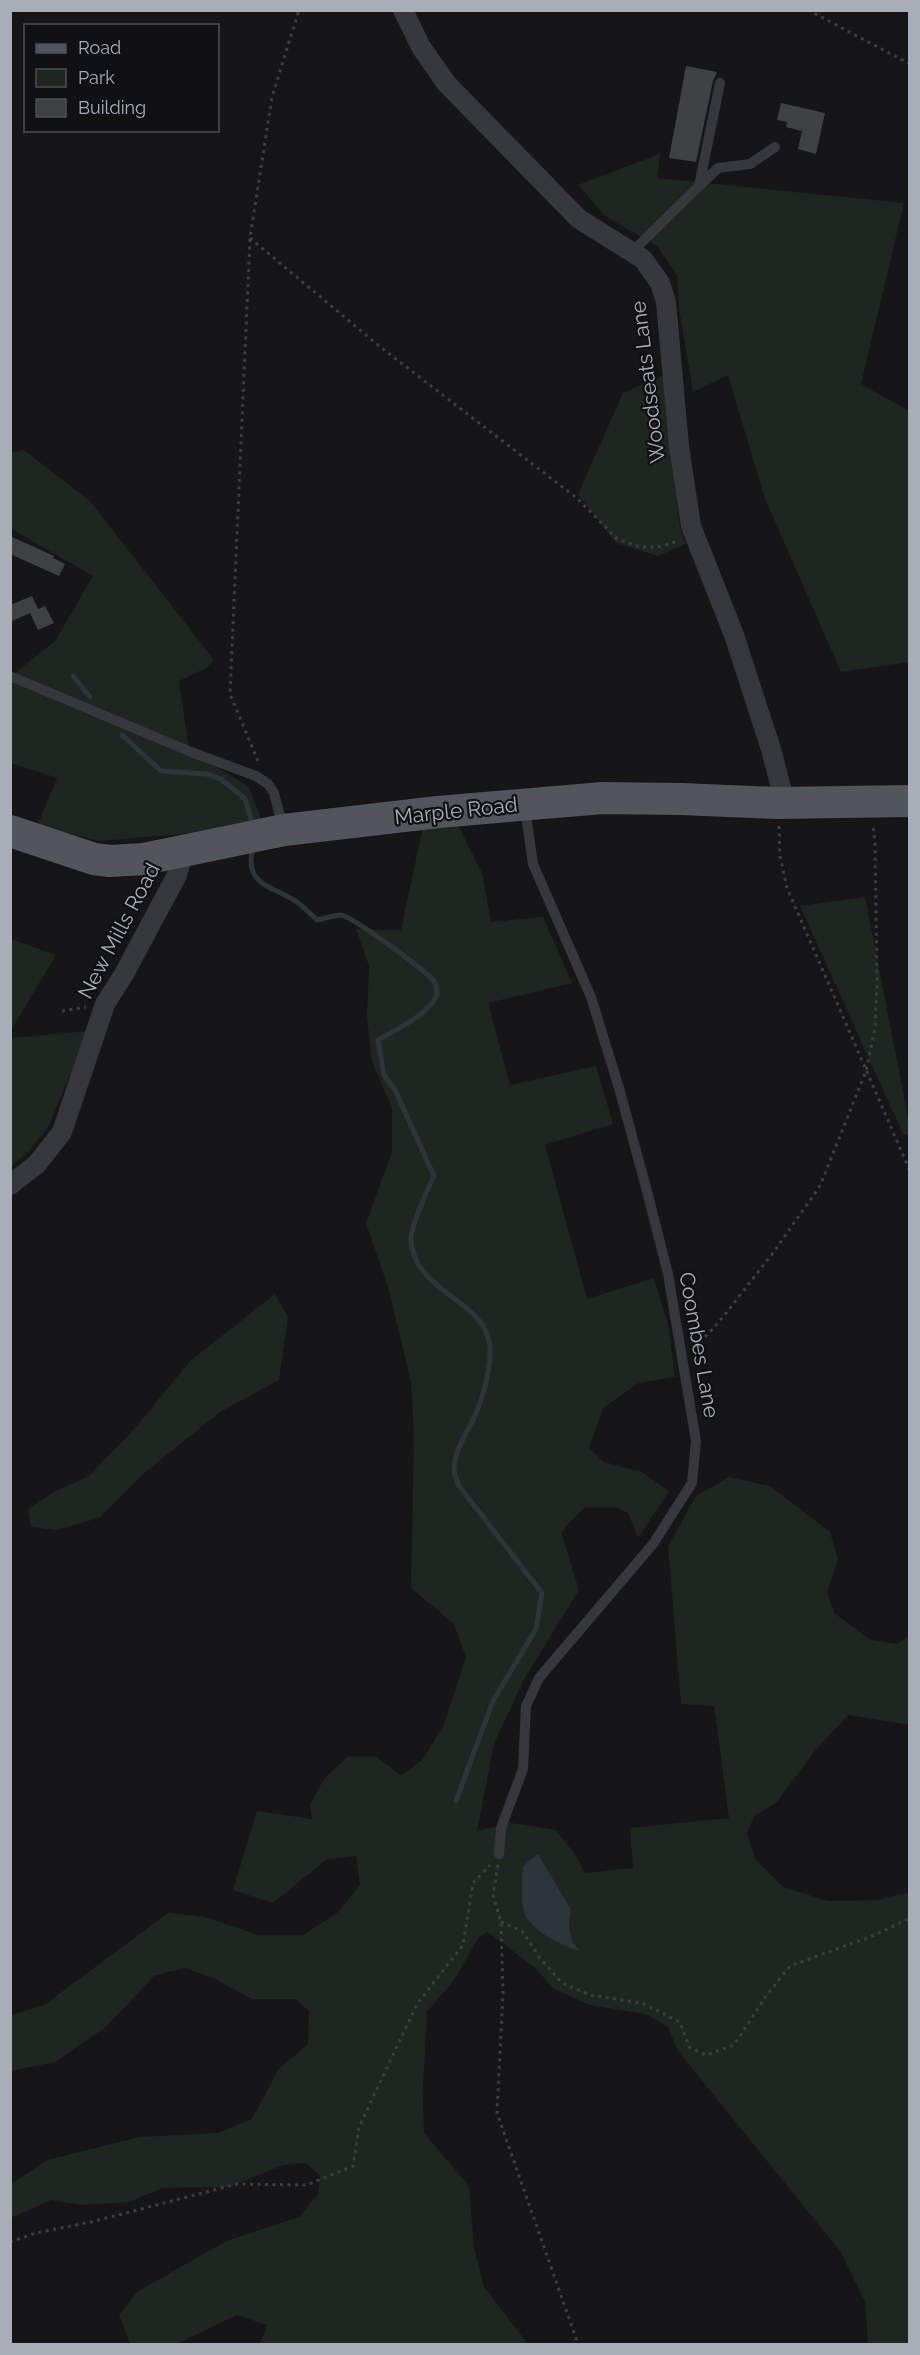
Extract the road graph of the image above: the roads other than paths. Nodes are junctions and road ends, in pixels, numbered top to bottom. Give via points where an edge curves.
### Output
1 (403, 10) edge
2 (720, 83) dead end
3 (775, 147) dead end
4 (699, 186) junction
5 (633, 251) junction
6 (10, 676) edge
7 (909, 801) edge
8 (781, 803) junction
9 (525, 805) junction
10 (10, 831) edge
11 (274, 832) junction
12 (180, 852) junction
13 (10, 1185) edge
14 (499, 1854) road end

1 - 5 street, Woodseats Lane via 446,83 579,219
2 - 4 lane
3 - 4 lane via 750,164 718,168
4 - 5 lane
5 - 8 street, Woodseats Lane via 651,268 666,302 679,446 691,526 734,635 771,748
6 - 11 lane via 256,776 274,793
7 - 8 main road, Marple Road
8 - 9 main road, Marple Road via 603,798
9 - 11 main road, Marple Road
9 - 14 lane, Coombes Lane via 533,864 591,997 619,1088 668,1274 696,1441 692,1483 653,1544 539,1678 526,1706 523,1769 501,1828
10 - 12 main road, Marple Road via 102,860
11 - 12 main road, Marple Road
12 - 13 street, New Mills Road via 177,875 105,1004 62,1132 37,1164

